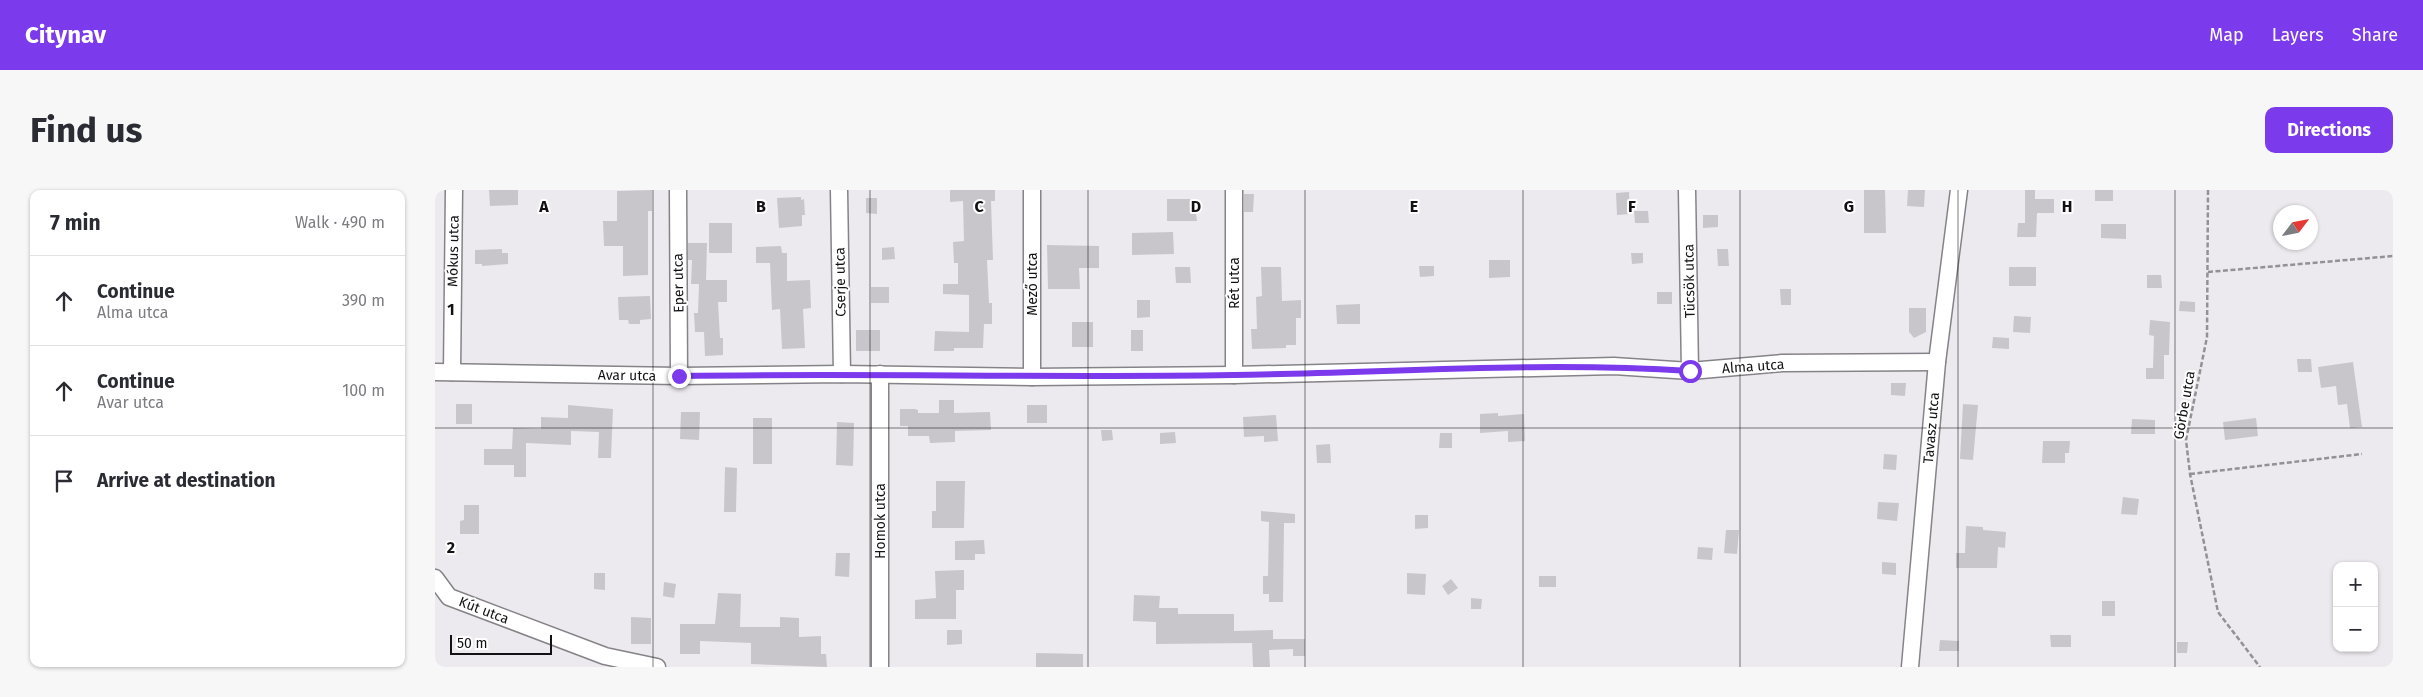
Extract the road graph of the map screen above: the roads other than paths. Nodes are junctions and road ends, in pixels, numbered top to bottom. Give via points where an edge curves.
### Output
1 (454, 190) edge
2 (678, 190) edge
3 (839, 190) edge
4 (1032, 190) edge
5 (1234, 190) edge
6 (1687, 190) edge
7 (1959, 190) edge
8 (1937, 362) junction
9 (1690, 371) junction
10 (443, 372) edge
11 (842, 374) junction
12 (880, 374) junction
13 (1234, 375) junction
14 (679, 376) junction
15 (1032, 377) junction
16 (435, 578) edge
17 (657, 667) edge
18 (880, 667) edge
19 (1910, 667) edge

1 - 10 street, Mókus utca
2 - 14 street, Eper utca
3 - 11 street, Cserje utca
4 - 15 street, Mező utca
5 - 13 street, Rét utca
6 - 9 street, Tücsök utca
7 - 8 street, Tavasz utca
8 - 9 street, Alma utca via 1781,363
8 - 19 street, Tavasz utca
9 - 13 street, Alma utca via 1614,366
10 - 14 street, Avar utca
11 - 12 street, Avar utca
11 - 14 street, Avar utca
12 - 15 street, Alma utca
12 - 18 street, Homok utca
13 - 15 street, Alma utca
16 - 17 street, Kút utca via 449,597 605,656

